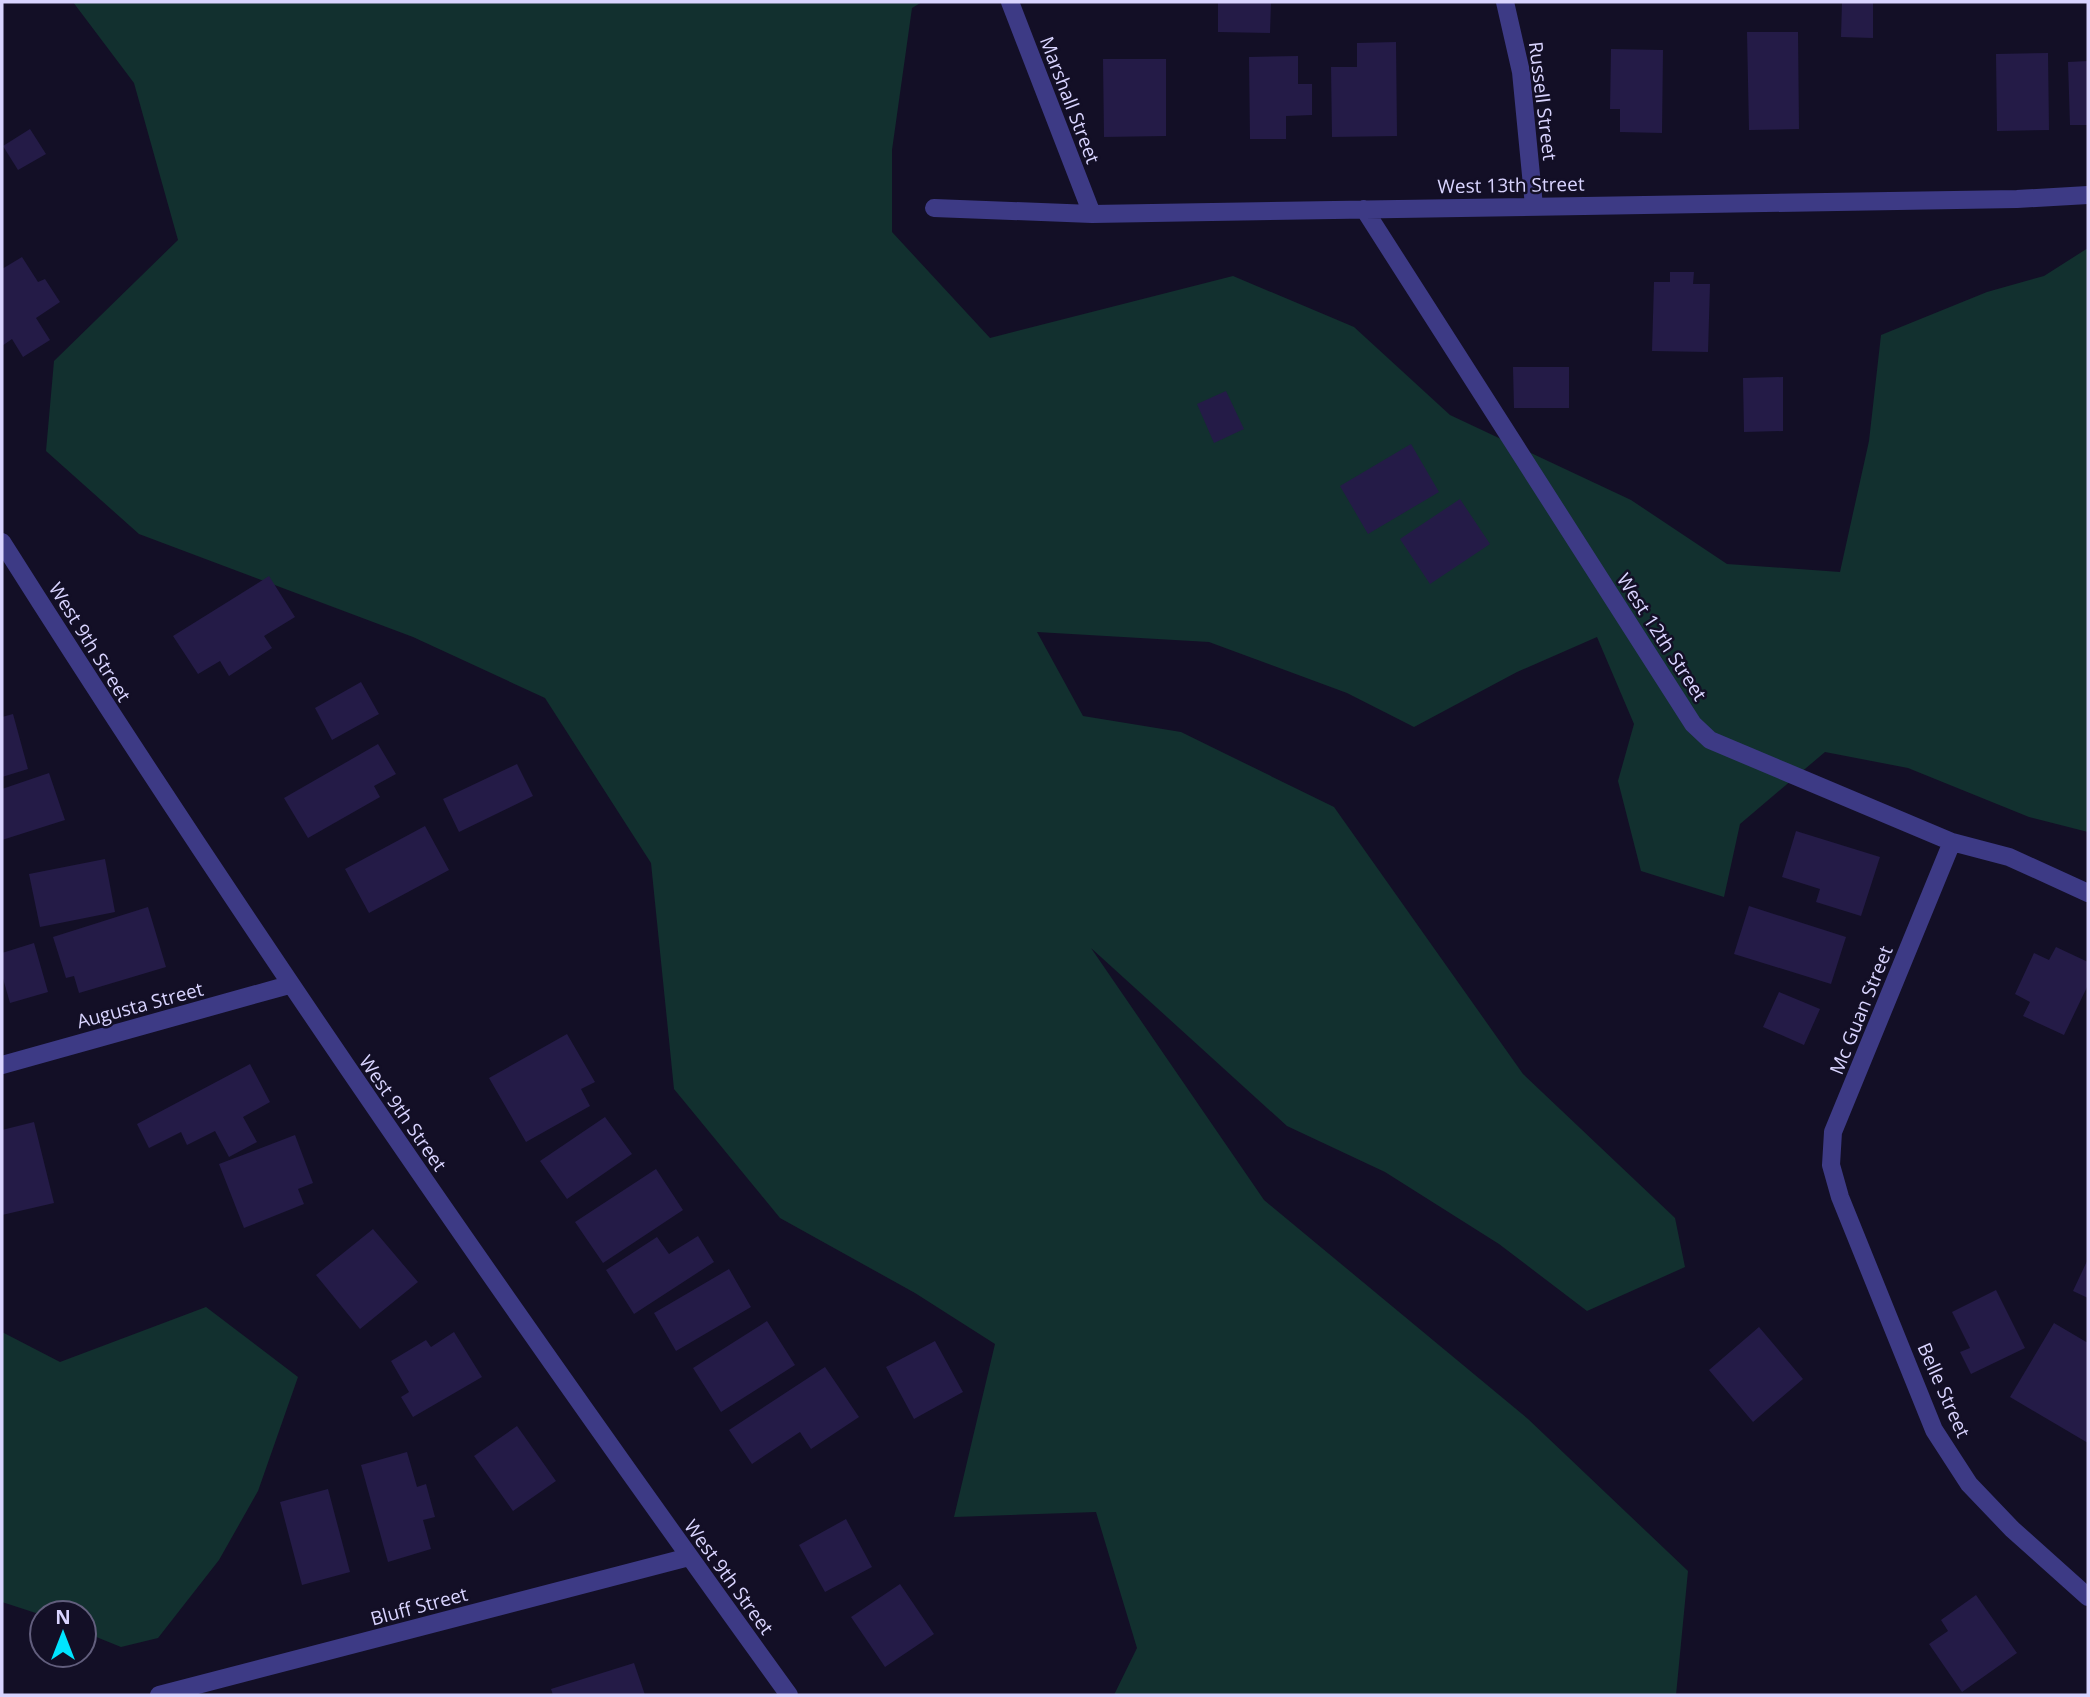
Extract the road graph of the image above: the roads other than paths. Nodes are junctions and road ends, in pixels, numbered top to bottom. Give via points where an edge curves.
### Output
1 (1010, 2) edge
2 (1504, 2) edge
3 (2088, 195) edge
4 (1534, 206) junction
5 (934, 208) dead end
6 (1364, 209) junction
7 (1092, 214) junction
8 (2, 542) edge
9 (1952, 842) junction
10 (2088, 893) edge
11 (289, 985) junction
12 (2, 1065) edge
13 (1840, 1197) joint
14 (689, 1557) junction
15 (2088, 1597) edge
16 (159, 1695) edge
17 (789, 1695) edge

1 - 7 street, Marshall Street
2 - 4 street, Russell Street via 1521,72
3 - 4 street, West 13th Street via 2017,200
4 - 6 street, West 13th Street
5 - 7 street, West 13th Street
6 - 7 street, West 13th Street
6 - 9 street, West 12th Street via 1693,724 1710,740
8 - 11 street, West 9th Street
9 - 10 street, West 12th Street via 2009,857
9 - 13 street, Mc Guan Street via 1833,1132 1831,1165
11 - 12 street, Augusta Street
11 - 14 street, West 9th Street
13 - 15 street, Belle Street via 1934,1430 1969,1485
14 - 16 street, Bluff Street
14 - 17 street, West 9th Street

